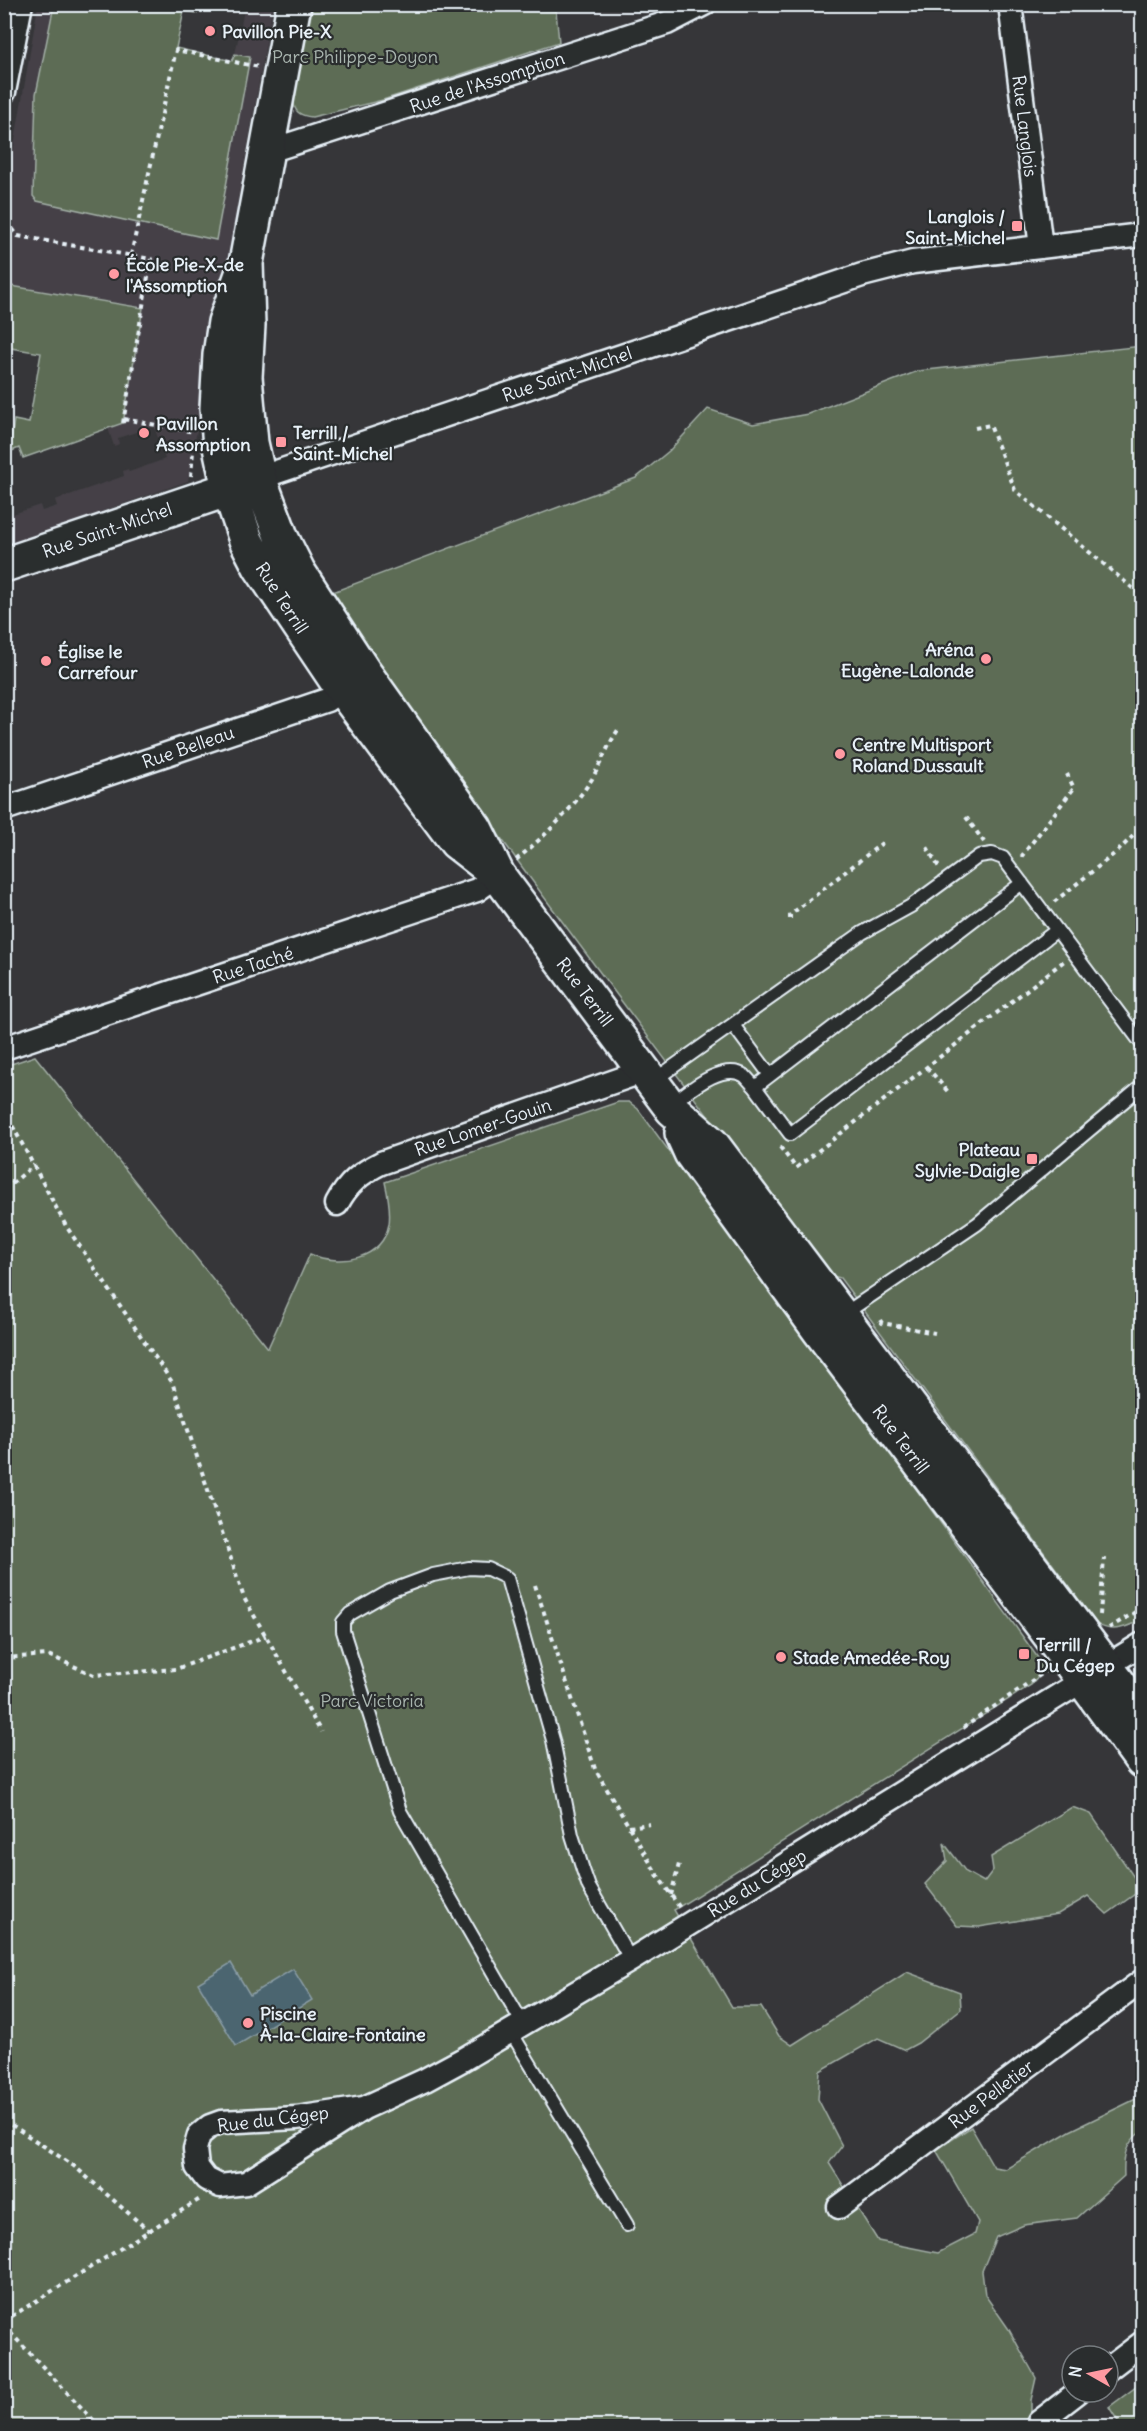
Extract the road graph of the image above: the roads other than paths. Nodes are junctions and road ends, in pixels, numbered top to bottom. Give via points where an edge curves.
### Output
1 (21, 4) edge
2 (294, 4) edge
3 (704, 4) edge
4 (1010, 4) edge
5 (5, 86) edge
6 (266, 152) junction
7 (1143, 235) edge
8 (1041, 247) junction
9 (244, 484) junction
10 (4, 565) edge
11 (353, 680) junction
12 (4, 809) edge
13 (498, 874) junction
14 (1022, 883) junction
15 (1057, 930) junction
16 (734, 1024) junction
17 (1143, 1044) edge
18 (4, 1048) edge
19 (770, 1075) junction
20 (1143, 1086) edge
21 (755, 1087) junction
22 (660, 1092) junction
23 (337, 1204) dead end
24 (837, 1318) junction
25 (1143, 1644) edge
26 (1085, 1667) junction
27 (1143, 1714) edge
28 (1143, 1761) edge
29 (631, 1960) junction
30 (1143, 1982) edge
31 (517, 2028) junction
32 (364, 2108) junction
33 (838, 2207) dead end
34 (627, 2225) dead end
35 (1143, 2343) edge
36 (1120, 2360) edge
37 (1062, 2404) edge
38 (1039, 2422) dead end

1 - 5 street
2 - 6 street, Rue Terrill
3 - 6 street, Rue de l'Assomption via 667,23
4 - 8 street, Rue Langlois
6 - 9 street, Rue Terrill via 246,262 225,322 220,355 219,437
7 - 8 street, Rue Saint-Michel
8 - 9 street, Rue Saint-Michel via 914,262 862,275
9 - 10 street, Rue Saint-Michel
9 - 11 street, Rue Terrill via 246,540 260,567
11 - 12 street, Rue Belleau via 327,700
11 - 13 street, Rue Terrill via 475,828
13 - 18 street, Rue Taché via 477,890
13 - 22 street, Rue Terrill
14 - 15 lane
14 - 16 lane via 1004,858 979,856
14 - 19 lane
15 - 17 lane
15 - 21 lane via 790,1134
16 - 19 lane
16 - 22 lane
19 - 21 lane
20 - 24 lane via 977,1224
21 - 22 lane via 739,1074 714,1075
22 - 23 street, Rue Lomer-Gouin via 381,1163 345,1188
22 - 24 street, Rue Terrill via 712,1144
24 - 26 street, Rue Terrill
25 - 26 street, Rue du Cégep
26 - 27 street, Rue Terrill
26 - 28 street, Rue Terrill
26 - 29 street, Rue du Cégep
29 - 31 street, Rue du Cégep
29 - 31 lane via 583,1870 553,1740 507,1578 488,1569 470,1568 433,1575 350,1614 343,1622 343,1631 396,1803
30 - 33 street, Rue Pelletier
31 - 32 street, Rue du Cégep via 425,2080
31 - 34 lane
32 - 32 street, Rue du Cégep via 296,2118 221,2122 199,2135 195,2149 197,2167 206,2179 220,2186 246,2183
35 - 36 street
37 - 38 street

